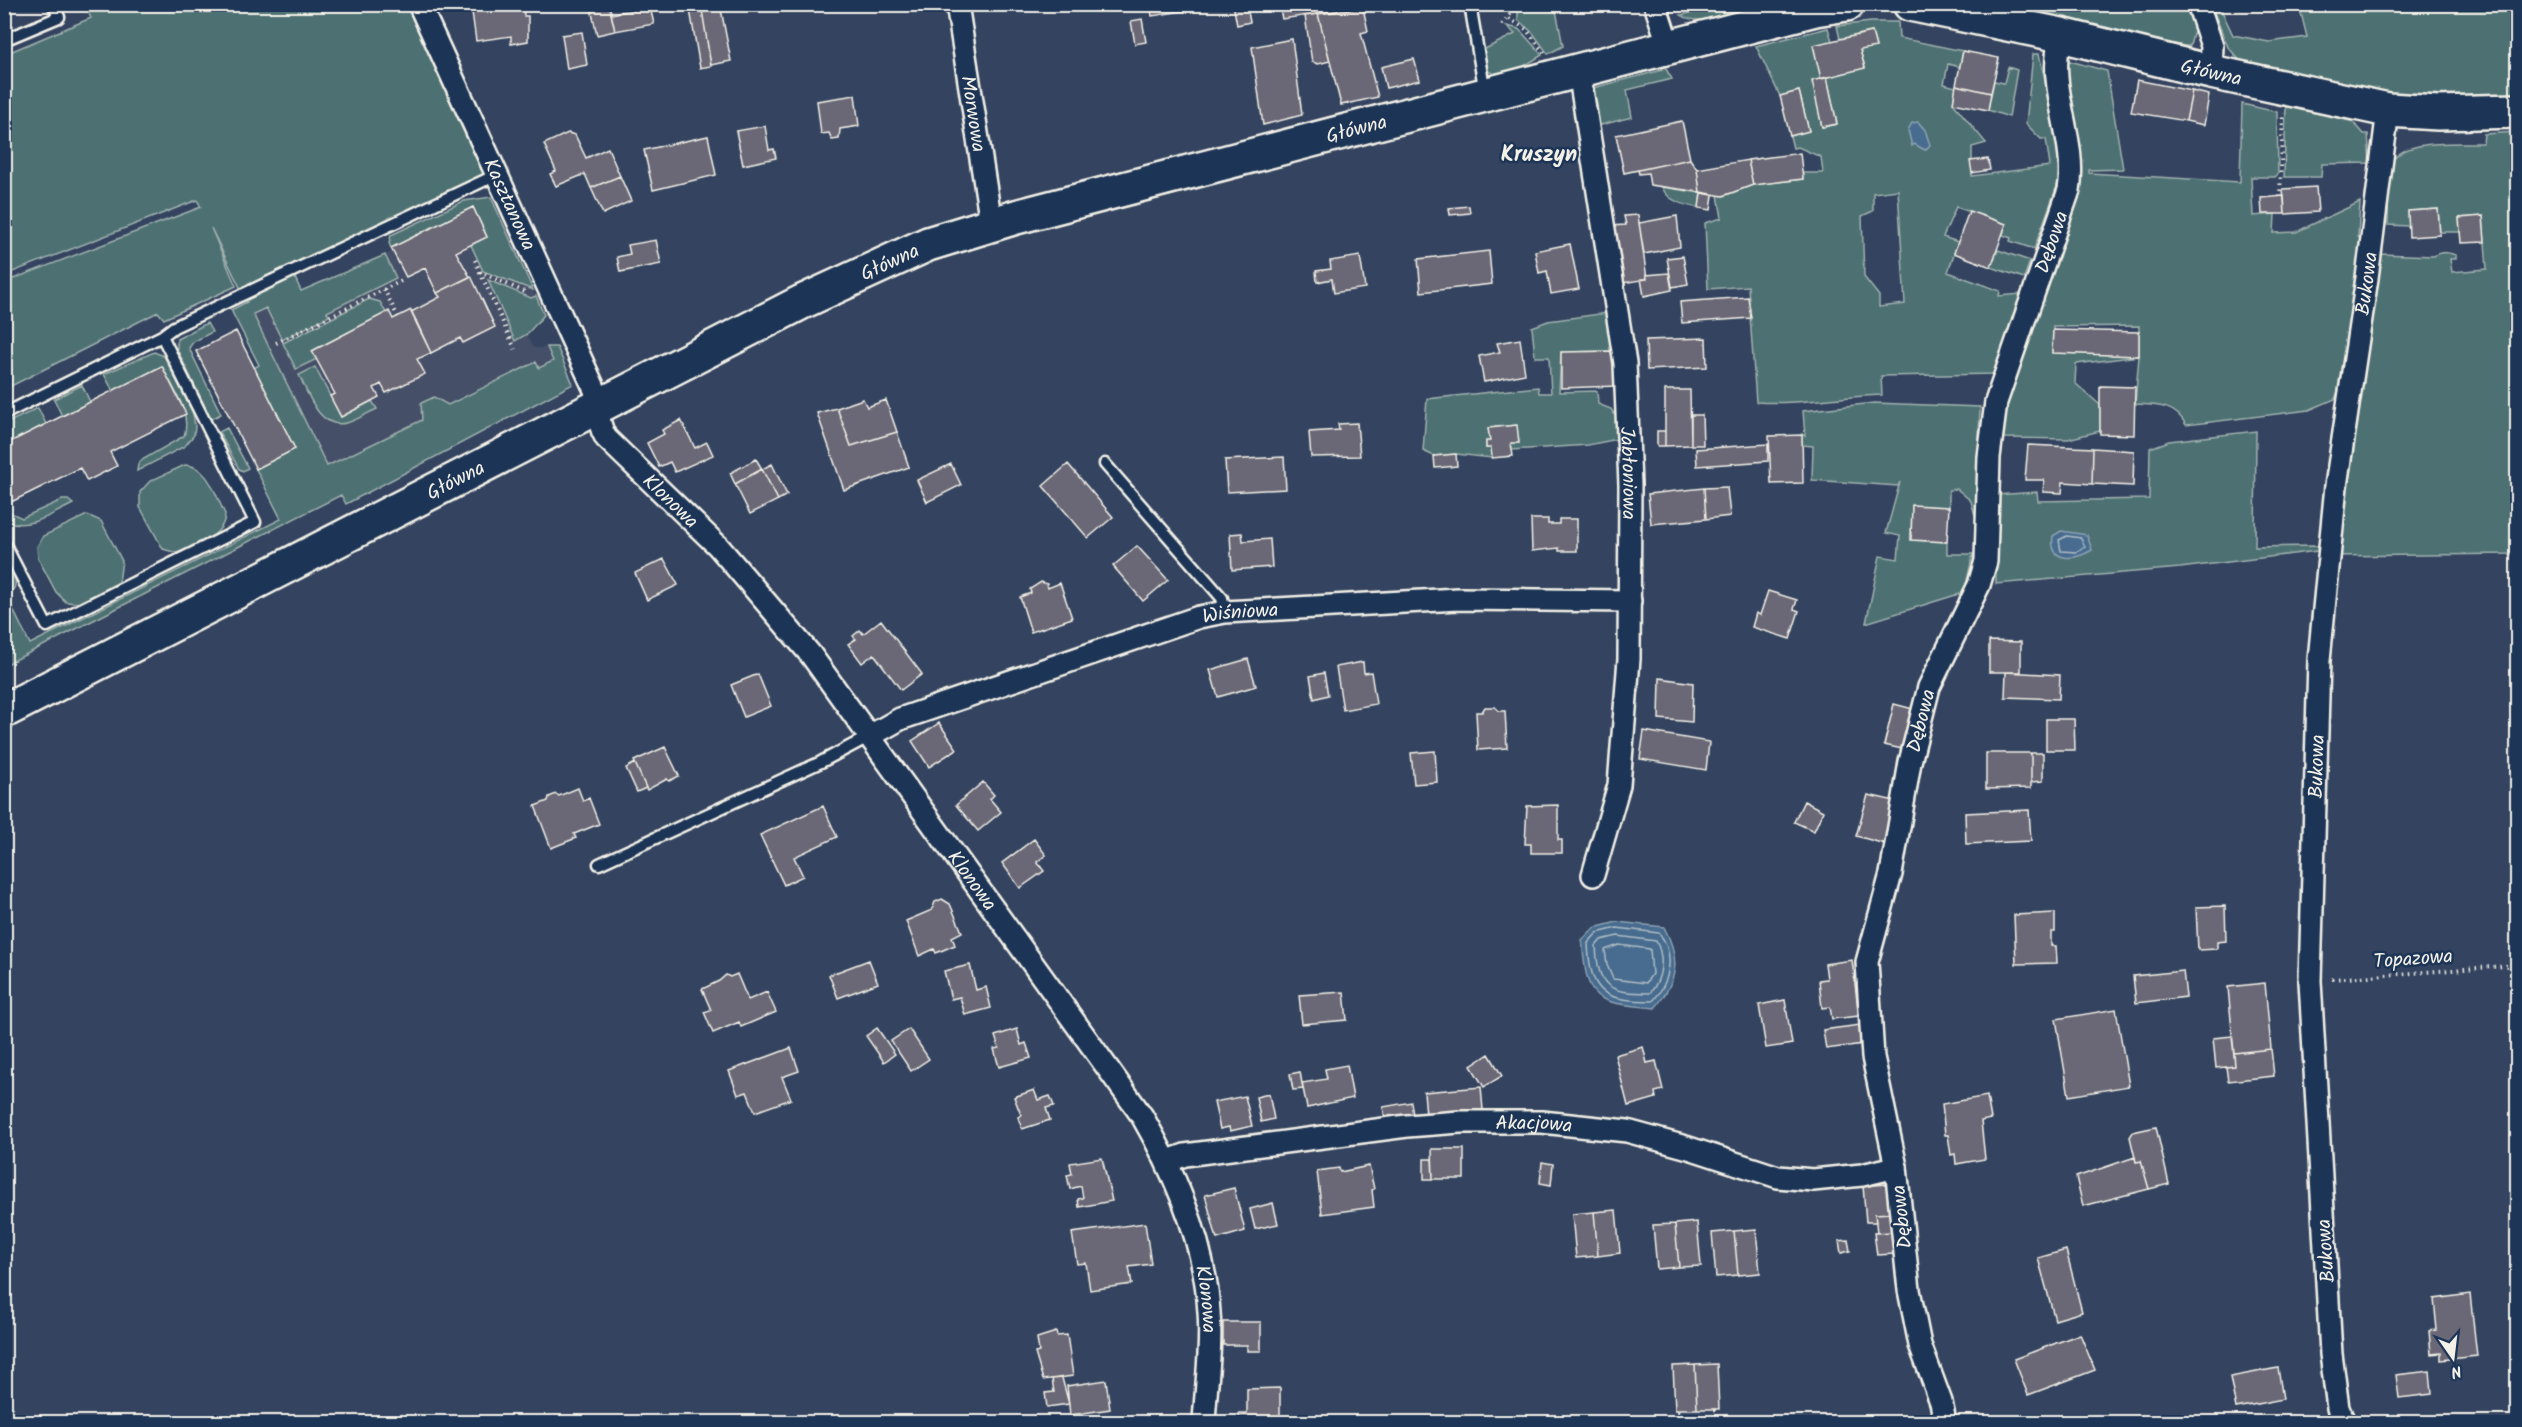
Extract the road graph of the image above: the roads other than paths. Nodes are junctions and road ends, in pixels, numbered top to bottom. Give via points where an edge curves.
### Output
1 (53, 4) edge
2 (419, 4) edge
3 (957, 4) edge
4 (1470, 4) edge
5 (1655, 4) edge
6 (1847, 4) edge
7 (1910, 4) edge
8 (2198, 4) edge
9 (2061, 35) junction
10 (4, 40) edge
11 (1669, 47) junction
12 (1579, 71) junction
13 (2211, 72) junction
14 (1486, 96) junction
15 (2388, 110) junction
16 (2517, 111) edge
17 (496, 175) junction
18 (991, 224) junction
19 (162, 336) junction
20 (599, 406) junction
21 (4, 414) edge
22 (1106, 464) dead end
23 (4, 543) edge
24 (1630, 601) junction
25 (1226, 612) junction
26 (4, 711) edge
27 (870, 736) junction
28 (599, 864) dead end
29 (1593, 875) dead end
30 (1168, 1161) junction
31 (1896, 1167) junction
32 (2337, 1418) edge
33 (1204, 1422) edge
34 (1945, 1422) edge

1 - 10 lane via 59,17
2 - 17 street, Kasztanowa
3 - 18 street, Morwowa
4 - 14 lane
5 - 11 street
6 - 11 main road, Główna
7 - 9 main road, Główna
8 - 13 street via 2212,46
9 - 13 main road, Główna
9 - 31 street, Dębowa via 2055,69 2070,151 2069,190 1997,400 1989,457 1986,561 1979,585 1929,687 1910,762 1891,874 1867,962 1873,1057
11 - 12 main road, Główna
12 - 14 main road, Główna
12 - 24 street, Jabłoniowa via 1625,363
13 - 15 main road, Główna
14 - 18 main road, Główna
15 - 16 main road, Główna
15 - 32 street, Bukowa via 2336,486 2319,660 2310,981
17 - 19 lane
17 - 20 street, Kasztanowa
18 - 20 main road, Główna via 903,254
19 - 21 lane
19 - 23 lane via 255,522 47,626
20 - 26 main road, Główna
20 - 27 street, Klonowa via 598,425 606,438 718,546 811,655
22 - 25 lane via 1222,598
24 - 25 street, Wiśniowa via 1458,599
24 - 29 street, Jabłoniowa via 1619,785
25 - 27 street, Wiśniowa via 1199,617 900,719
27 - 28 lane
27 - 30 street, Klonowa via 1142,1116
30 - 31 street, Akacjowa via 1185,1155 1407,1126 1530,1122 1627,1131 1778,1177 1813,1180
30 - 33 street, Klonowa via 1194,1236 1209,1312
31 - 34 street, Dębowa via 1909,1290 1920,1345

